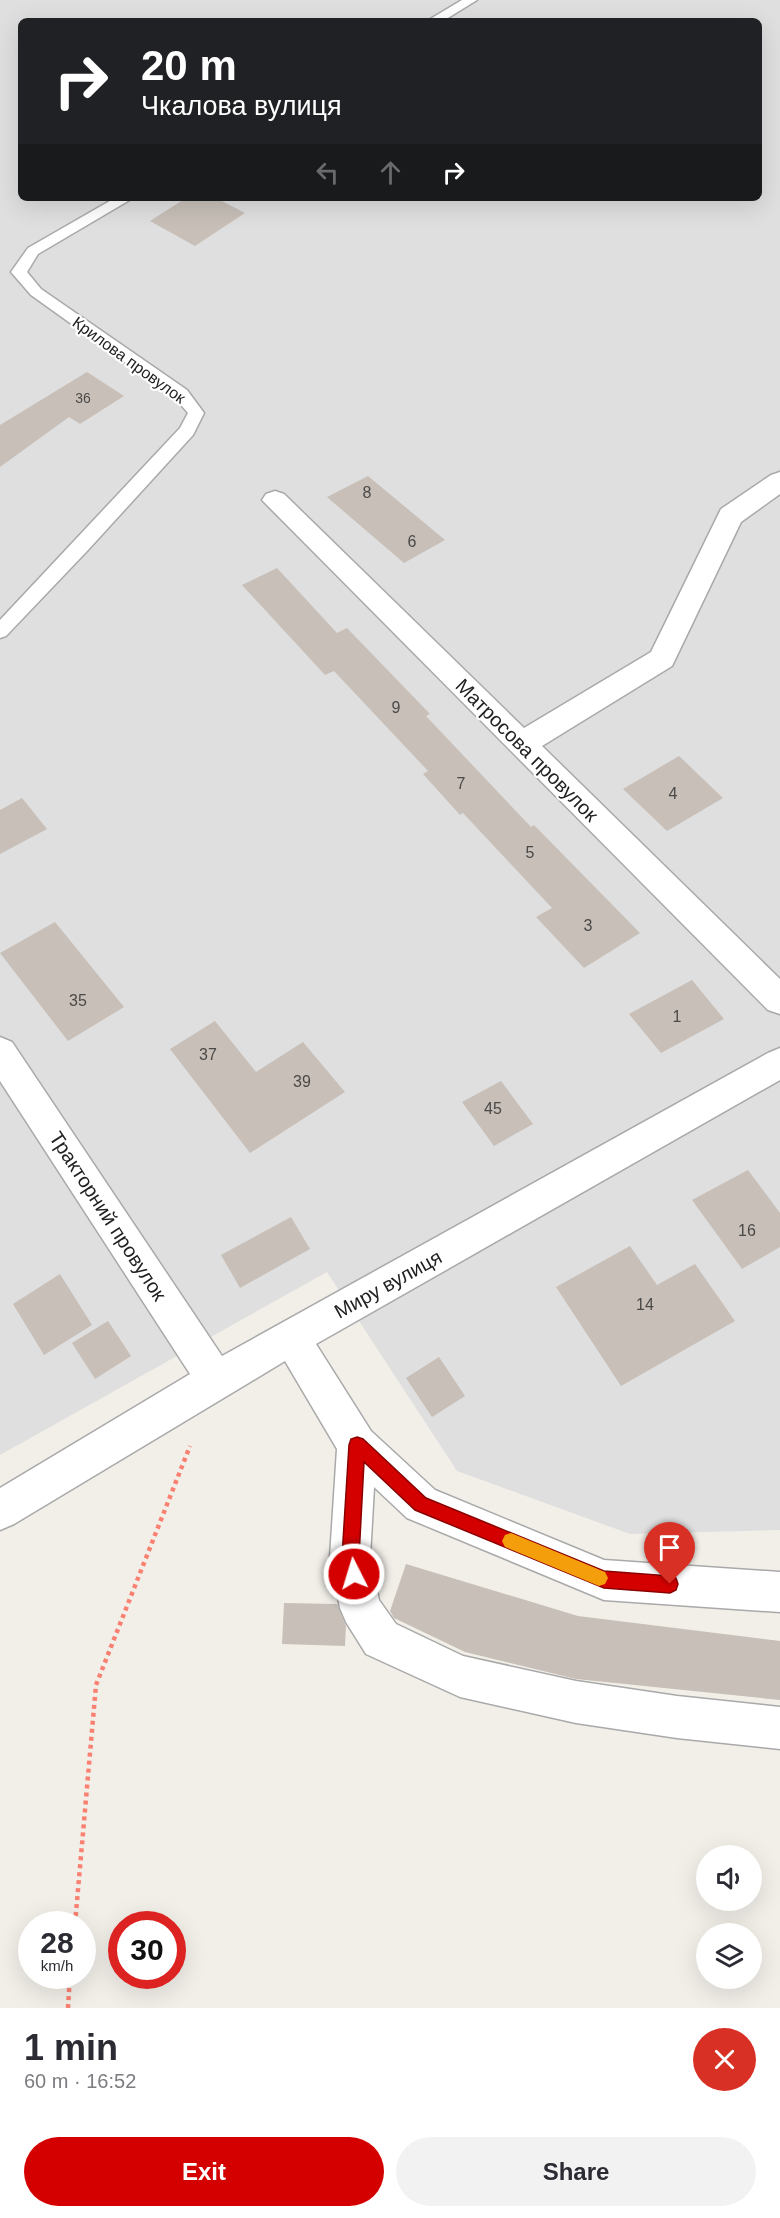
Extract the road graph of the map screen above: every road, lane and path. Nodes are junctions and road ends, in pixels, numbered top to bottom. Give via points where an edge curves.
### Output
1 (471, 0) edge
2 (439, 18) edge
3 (121, 201) edge
4 (780, 481) edge
5 (275, 500) dead end
6 (0, 631) edge
7 (521, 744) junction
8 (780, 1000) edge
9 (0, 1052) edge
10 (780, 1063) edge
11 (291, 1338) junction
12 (216, 1380) junction
13 (357, 1445) junction
14 (0, 1510) edge
15 (780, 1592) edge
16 (780, 1728) edge
17 (76, 1911) edge
18 (69, 1989) edge
19 (68, 2008) edge

1 - 2 lane
3 - 6 lane, Крилова провулок via 33,251 19,272 36,292 181,394 196,413 187,431
4 - 7 street via 730,516 662,659
5 - 7 street, Матросова провулок
7 - 8 street, Матросова провулок
9 - 12 street, Тракторний провулок
10 - 11 street, Миру вулиця
11 - 12 street, Миру вулиця
11 - 13 street
12 - 14 street, Миру вулиця
12 - 17 path via 96,1685
13 - 15 street via 421,1504 604,1580
13 - 16 street via 350,1557 360,1608 381,1639 460,1676 564,1700
18 - 19 path

